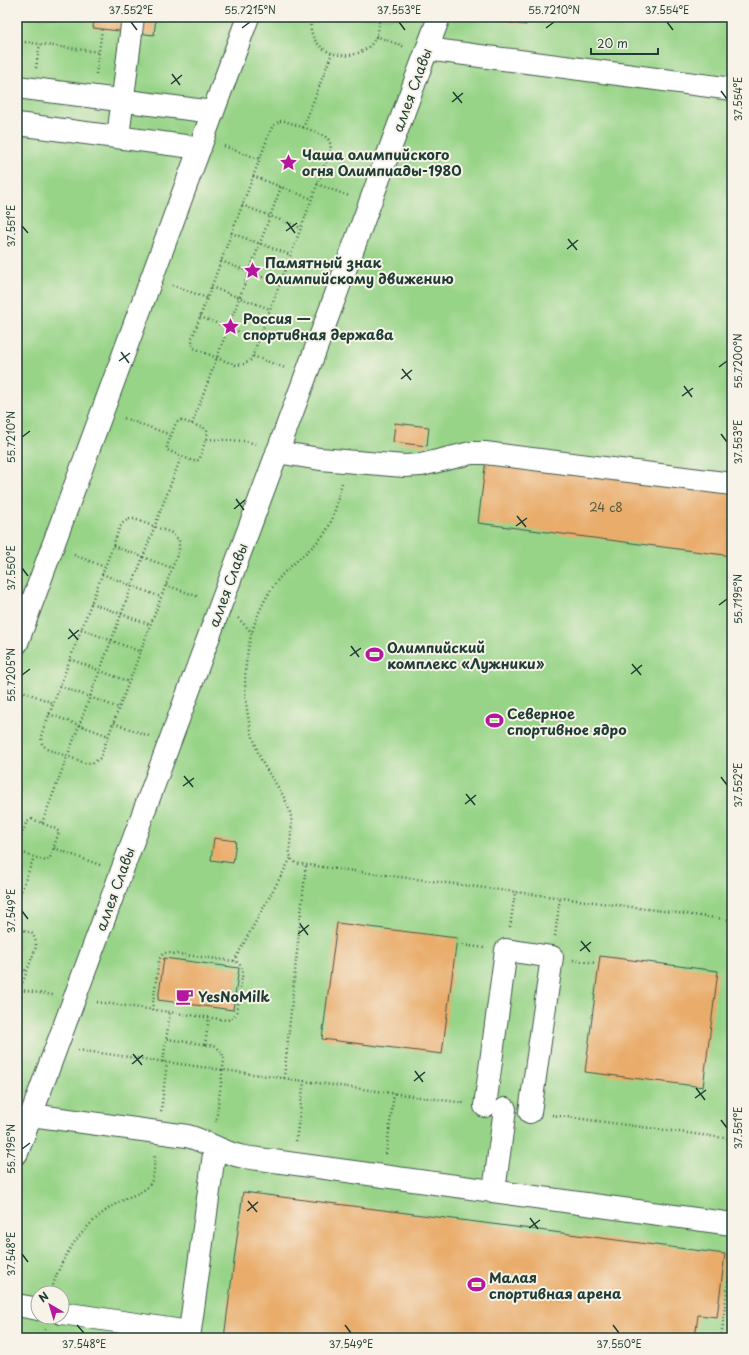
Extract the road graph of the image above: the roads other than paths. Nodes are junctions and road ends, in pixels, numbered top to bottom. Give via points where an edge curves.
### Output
1 (133, 17) edge
2 (248, 17) edge
3 (439, 17) edge
4 (426, 52) junction
5 (17, 87) edge
6 (732, 89) edge
7 (123, 101) junction
8 (213, 112) junction
9 (17, 124) edge
10 (118, 137) junction
11 (202, 143) junction
12 (277, 452) junction
13 (732, 484) edge
14 (17, 643) edge
15 (530, 1112) road end
16 (31, 1115) junction
17 (214, 1147) junction
18 (17, 1153) edge
19 (494, 1191) junction
20 (732, 1224) edge
21 (17, 1305) edge
22 (30, 1307) edge
23 (70, 1314) edge
24 (189, 1335) edge

1 - 7 street
2 - 8 street
3 - 4 street, аллея Славы
4 - 6 street
4 - 12 street, аллея Славы
5 - 7 street
7 - 8 street
7 - 10 street
8 - 11 street
9 - 10 street
10 - 11 street
11 - 14 street
12 - 13 street via 394,466 412,466 471,453 485,453
12 - 16 street, аллея Славы
15 - 19 street via 552,957 506,950 495,1107
16 - 17 street via 187,1136
16 - 18 street, аллея Славы
17 - 19 street via 237,1156
17 - 24 street
19 - 20 street
21 - 22 street
23 - 24 street

